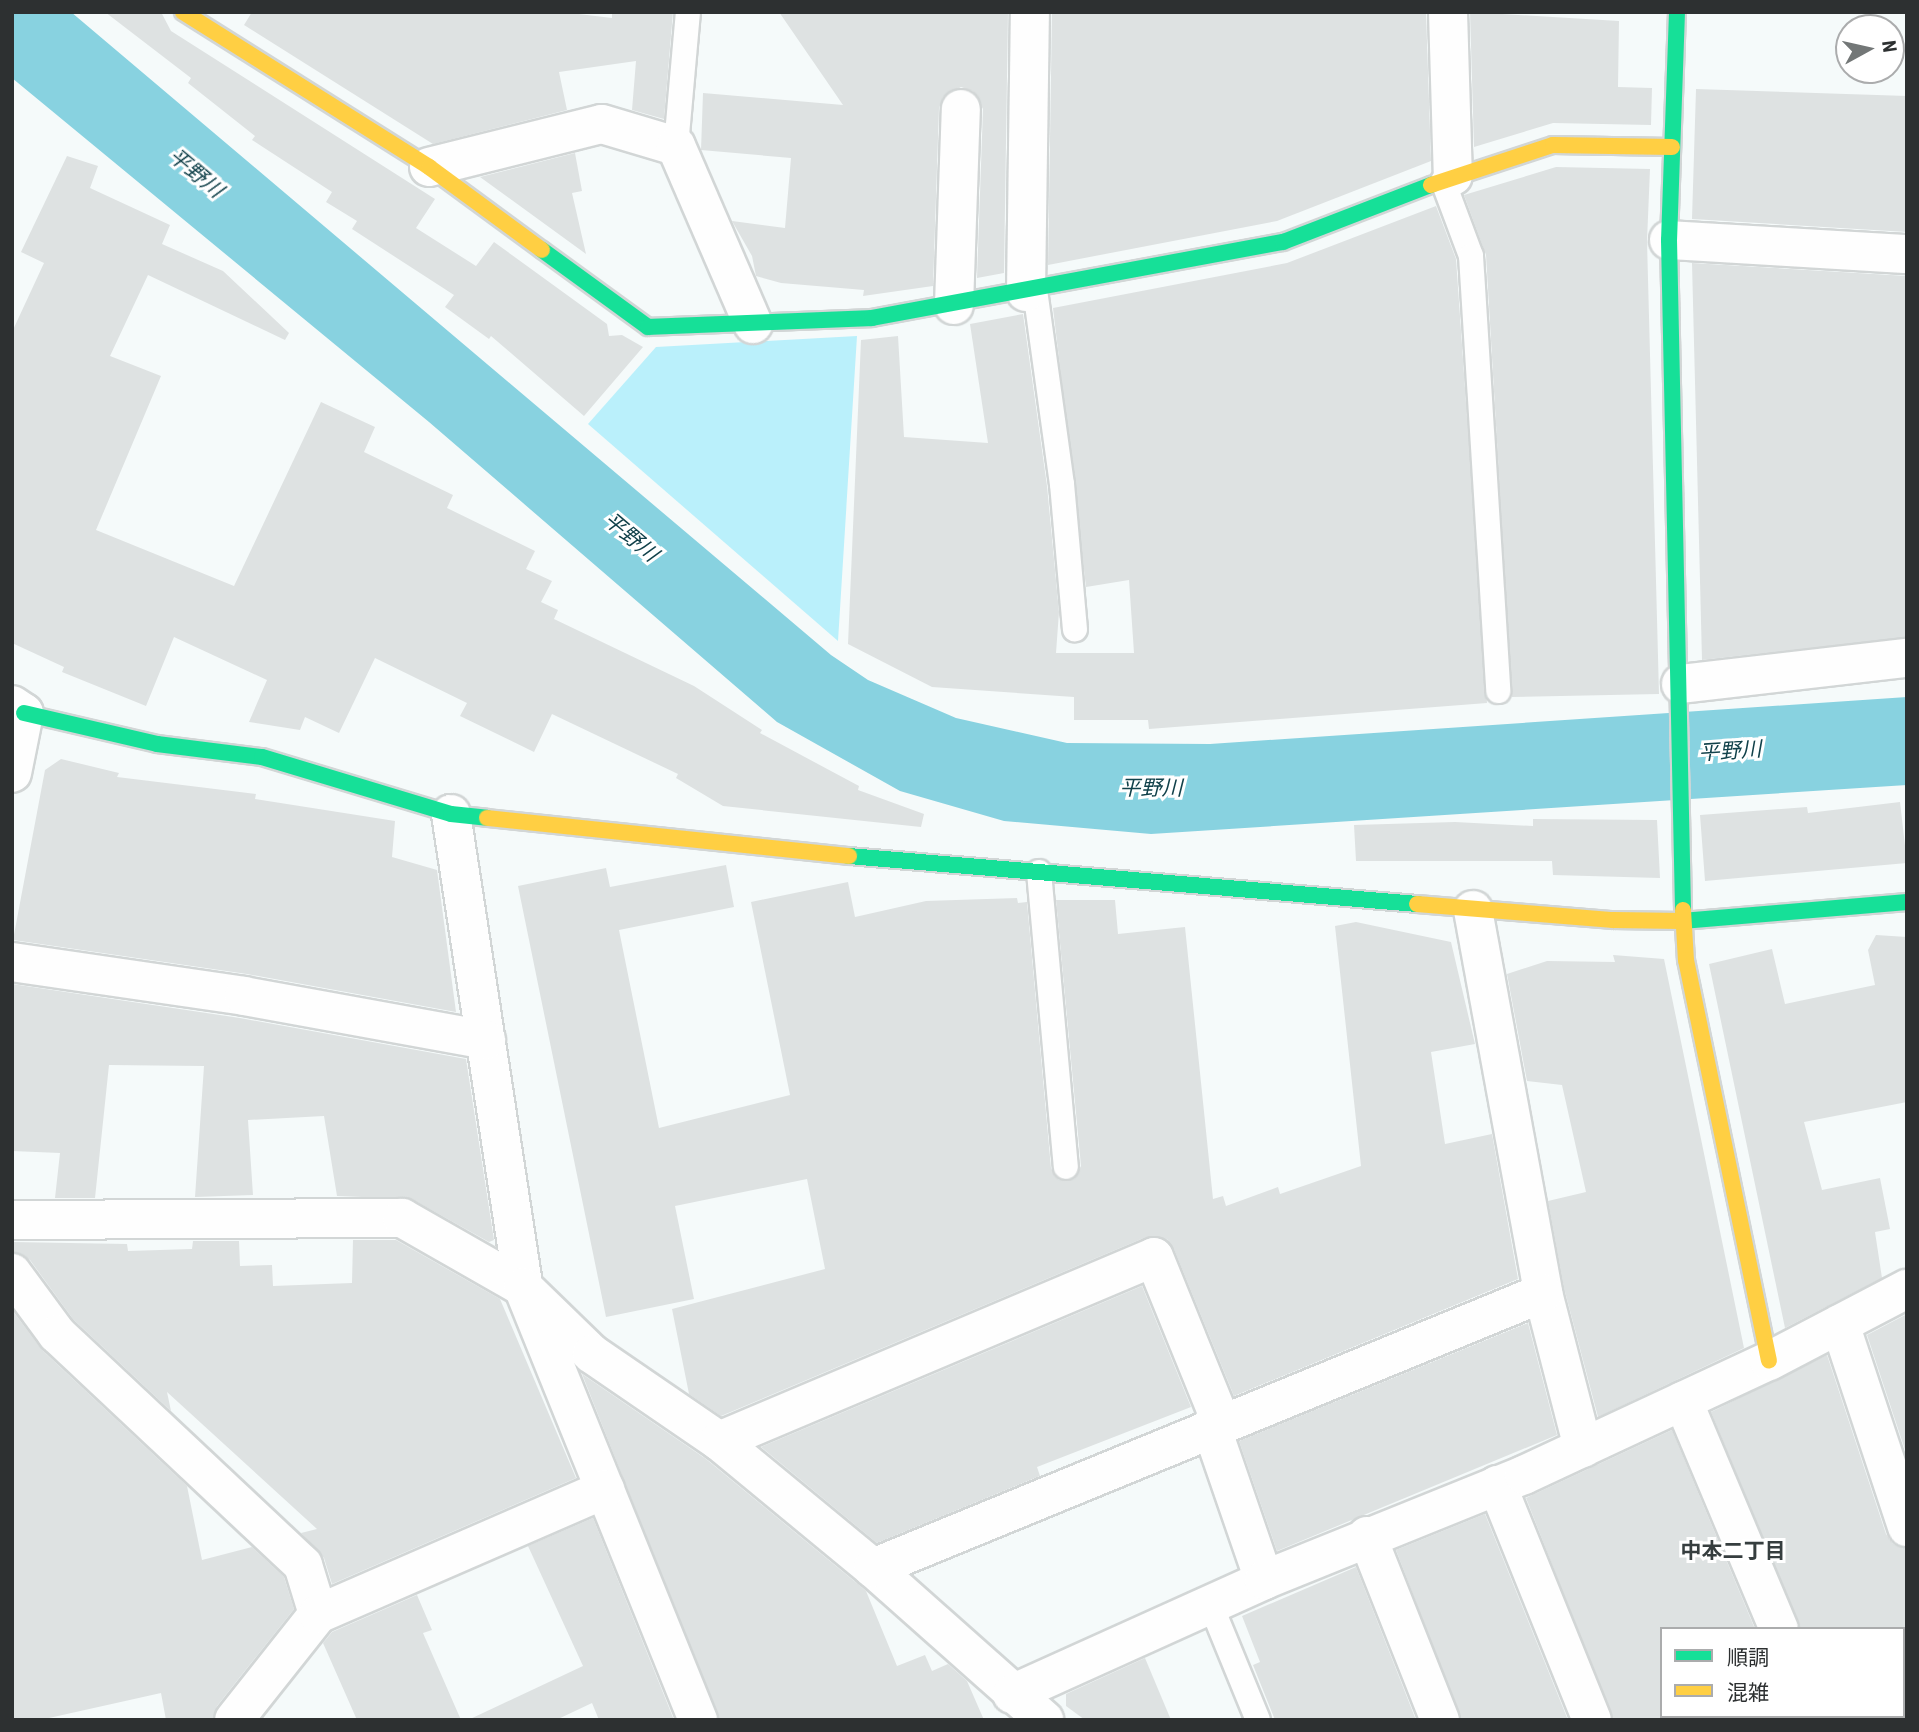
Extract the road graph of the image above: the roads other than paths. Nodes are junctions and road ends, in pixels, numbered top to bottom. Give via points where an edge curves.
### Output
1 (183, 12) edge
2 (688, 12) edge
3 (1030, 12) edge
4 (1448, 12) edge
5 (1677, 12) edge
6 (225, 24) edge
7 (961, 109) dead end
8 (676, 146) junction
9 (1672, 147) junction
10 (429, 167) junction
11 (1448, 178) junction
12 (1669, 240) junction
13 (1907, 254) edge
14 (1031, 291) junction
15 (954, 305) junction
16 (753, 324) junction
17 (1075, 629) dead end
18 (1907, 658) edge
19 (1498, 691) dead end
20 (1681, 692) junction
21 (18, 709) edge
22 (12, 773) edge
23 (451, 814) junction
24 (1039, 872) junction
25 (1907, 902) edge
26 (1473, 910) junction
27 (1683, 921) junction
28 (12, 962) edge
29 (486, 1040) junction
30 (1066, 1167) dead end
31 (12, 1220) edge
32 (12, 1273) edge
33 (523, 1287) junction
34 (1907, 1289) edge
35 (1543, 1293) junction
36 (1840, 1324) junction
37 (1769, 1361) junction
38 (1683, 1401) junction
39 (1216, 1424) junction
40 (719, 1441) junction
41 (1583, 1448) junction
42 (1497, 1485) junction
43 (605, 1489) junction
44 (1907, 1527) edge
45 (1367, 1536) junction
46 (873, 1568) junction
47 (1264, 1580) junction
48 (1210, 1603) junction
49 (318, 1614) junction
50 (1778, 1627) edge
51 (1012, 1694) junction
52 (234, 1720) edge
53 (698, 1720) edge
54 (1044, 1720) edge
55 (1258, 1720) edge
56 (1440, 1720) edge
57 (1592, 1720) edge

1 - 6 street
2 - 8 lane
3 - 14 street
4 - 11 street
5 - 9 street
6 - 10 street
7 - 15 street
8 - 10 street via 602,124
8 - 16 street
9 - 11 street via 1553,145
9 - 12 street
10 - 16 street via 648,327
11 - 14 street via 1283,242
11 - 19 lane via 1471,256
12 - 13 street
12 - 20 street
14 - 15 street
14 - 17 lane via 1062,484
15 - 16 street via 872,317
18 - 20 street
20 - 27 street via 1678,806
21 - 22 street
21 - 23 street via 157,744 262,757
23 - 24 street
23 - 29 street
24 - 26 street
24 - 30 lane
25 - 27 street
26 - 27 street
26 - 35 street
27 - 37 street via 1686,960
28 - 29 street via 244,996
29 - 33 street
31 - 33 street via 402,1218
32 - 49 street via 57,1334 303,1565
33 - 40 street via 592,1354
33 - 43 street
34 - 36 street
35 - 39 street
35 - 41 street
36 - 37 street
36 - 44 street
37 - 38 street
38 - 41 street
38 - 50 street
39 - 40 street via 1154,1257
39 - 46 street
39 - 47 street
40 - 46 street
41 - 42 street
42 - 45 street
42 - 57 street
43 - 49 street
43 - 53 street
45 - 47 street
45 - 56 street
46 - 51 street
47 - 48 street
48 - 51 street
48 - 55 lane
49 - 52 street
51 - 54 street

